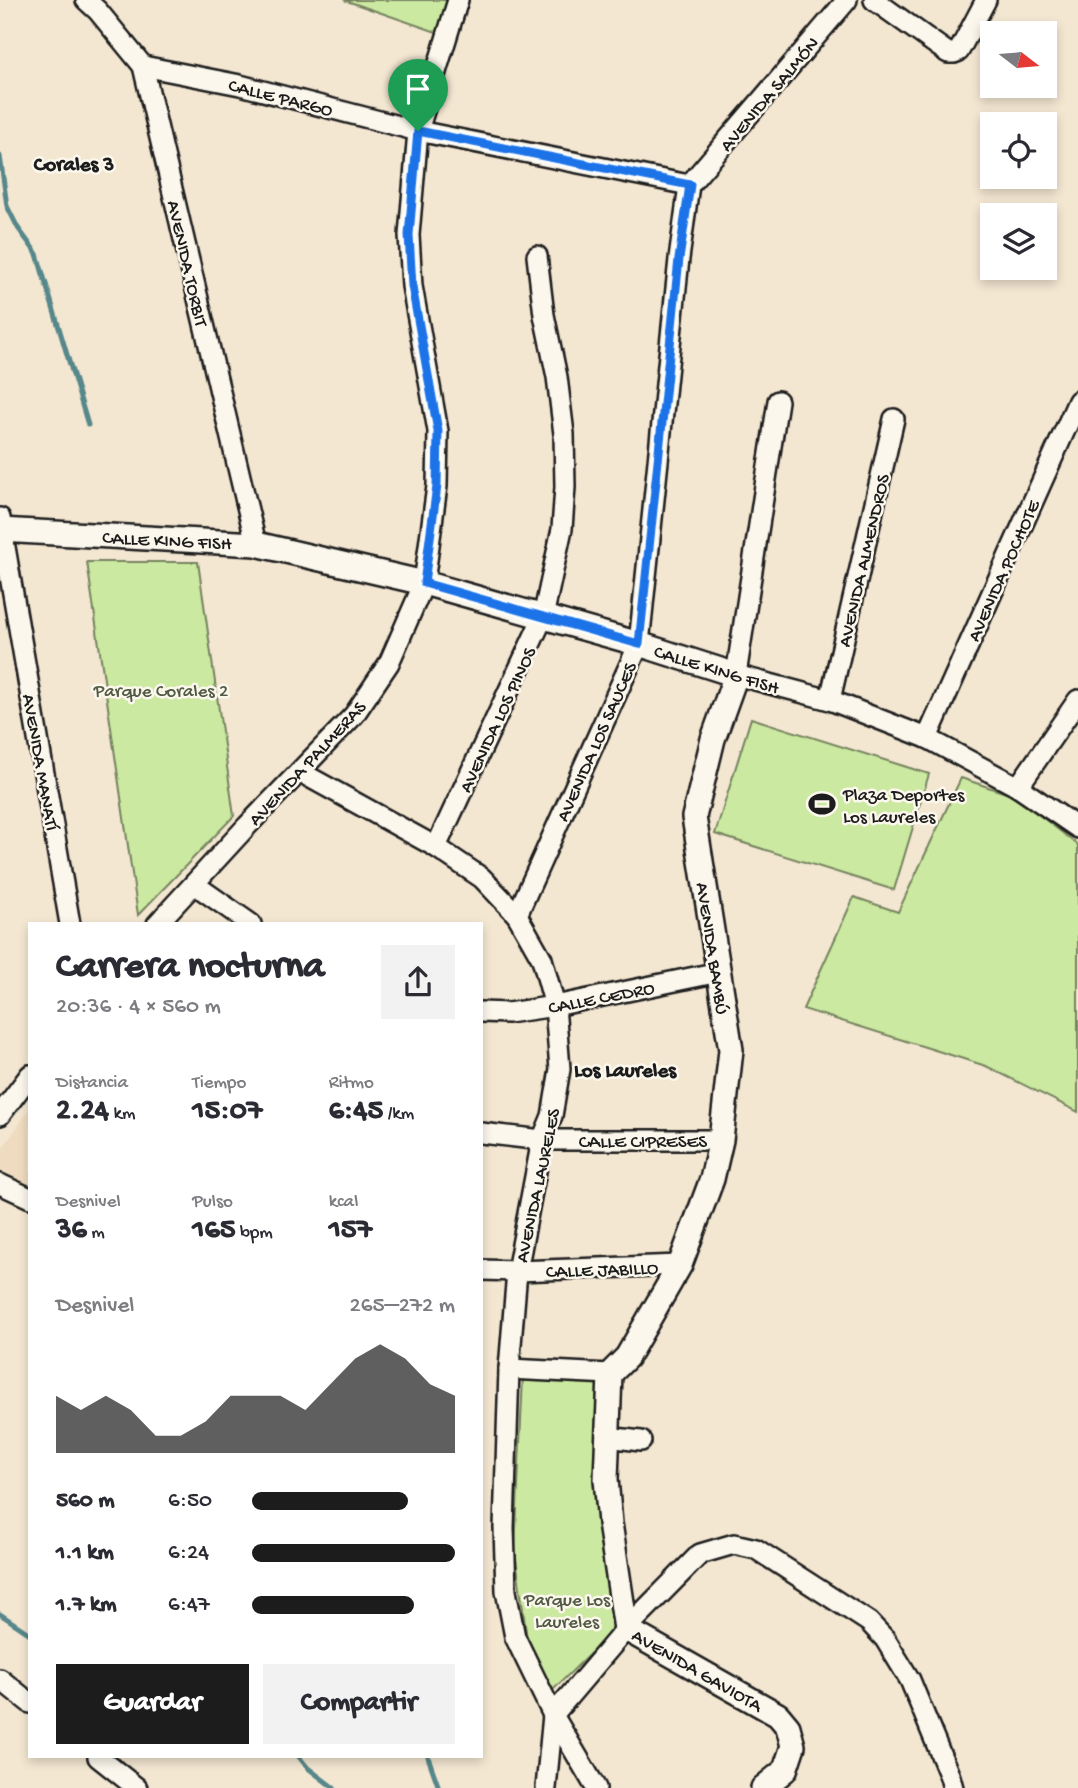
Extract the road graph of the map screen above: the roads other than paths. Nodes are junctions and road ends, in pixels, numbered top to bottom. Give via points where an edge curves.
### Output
1 (86, 0) edge
2 (458, 0) edge
3 (847, 0) edge
4 (874, 0) edge
5 (986, 0) edge
6 (143, 66) junction
7 (418, 131) junction
8 (690, 185) junction
9 (537, 256) dead end
10 (778, 401) dead end
11 (1078, 401) edge
12 (894, 419) dead end
13 (1, 526) edge
14 (256, 544) junction
15 (424, 583) junction
16 (543, 617) junction
17 (639, 644) junction
18 (736, 675) junction
19 (1078, 700) edge
20 (830, 701) junction
21 (927, 738) junction
22 (300, 772) junction
23 (1018, 787) junction
24 (1078, 828) edge
25 (436, 847) junction
26 (194, 884) junction
27 (517, 915) junction
28 (70, 922) edge
29 (159, 922) edge
30 (248, 922) edge
31 (719, 972) junction
32 (555, 1006) junction
33 (483, 1012) edge
34 (28, 1078) edge
35 (0, 1115) edge
36 (483, 1133) edge
37 (542, 1140) junction
38 (721, 1140) junction
39 (0, 1184) edge
40 (28, 1197) edge
41 (680, 1265) junction
42 (483, 1270) edge
43 (517, 1271) junction
44 (509, 1368) junction
45 (610, 1374) junction
46 (607, 1437) junction
47 (641, 1441) dead end
48 (626, 1629) junction
49 (0, 1679) edge
50 (28, 1701) edge
51 (553, 1715) junction
52 (99, 1758) edge
53 (137, 1788) edge
54 (546, 1788) edge
55 (596, 1788) edge
56 (763, 1788) edge
57 (953, 1788) edge

1 - 6 street, AVENIDA TORBIT
2 - 7 street, AVENIDA PALMERAS
3 - 8 street, AVENIDA SALMÓN
4 - 5 street via 954,53
6 - 7 street, CALLE PARGO via 240,85
6 - 14 street, AVENIDA TORBIT
7 - 8 street, CALLE PARGO
7 - 15 street, AVENIDA PALMERAS via 409,235 412,286 438,431 437,486
8 - 17 street, AVENIDA LOS SAUCES
9 - 16 street, AVENIDA LOS PINOS via 564,434 565,486 562,529
10 - 18 street, AVENIDA BAMBÚ
11 - 21 street, AVENIDA POCHOTE
12 - 20 street, AVENIDA ALMENDROS
13 - 14 street, CALLE KING FISH
13 - 28 street, AVENIDA MANATÍ
14 - 15 street, CALLE KING FISH
15 - 16 street, CALLE KING FISH
15 - 22 street, AVENIDA PALMERAS via 388,663 354,715
16 - 17 street, CALLE KING FISH
16 - 25 street, AVENIDA LOS PINOS
17 - 18 street, CALLE KING FISH
17 - 27 street, AVENIDA LOS SAUCES
18 - 20 street, CALLE KING FISH
18 - 31 street, AVENIDA BAMBÚ via 713,739 694,817
19 - 23 street
20 - 21 street, CALLE KING FISH
21 - 23 street, CALLE KING FISH
22 - 25 street, AVENIDA LAURELES
22 - 26 street, AVENIDA PALMERAS
23 - 24 street, CALLE KING FISH
25 - 27 street, AVENIDA LAURELES via 482,878
26 - 29 street, AVENIDA PALMERAS
26 - 30 street
27 - 32 street, AVENIDA LAURELES via 542,959
31 - 32 street, CALLE CEDRO
31 - 38 street, AVENIDA BAMBÚ via 731,1050
32 - 33 street, CALLE CEDRO
32 - 37 street, AVENIDA LAURELES via 560,1069 552,1116
34 - 35 street
36 - 37 street, CALLE CIPRESES
37 - 38 street, CALLE CIPRESES
37 - 43 street, AVENIDA LAURELES
38 - 41 street, AVENIDA BAMBÚ via 712,1179
39 - 40 street
41 - 43 street, CALLE JABILLO
41 - 45 street, AVENIDA BAMBÚ via 627,1357
42 - 43 street, CALLE JABILLO
43 - 44 street, AVENIDA LAURELES
44 - 45 street
44 - 51 street, AVENIDA LAURELES via 506,1591 515,1637
45 - 46 street, AVENIDA GAVIOTA
46 - 47 street
46 - 48 street, AVENIDA GAVIOTA via 610,1523
48 - 51 street
48 - 56 street, AVENIDA GAVIOTA via 778,1715 788,1727 793,1746 785,1770
48 - 57 street via 700,1555 734,1544 756,1549 869,1622 885,1640 910,1680
49 - 50 street
51 - 54 street
51 - 55 street, AVENIDA LAURELES
52 - 53 street

